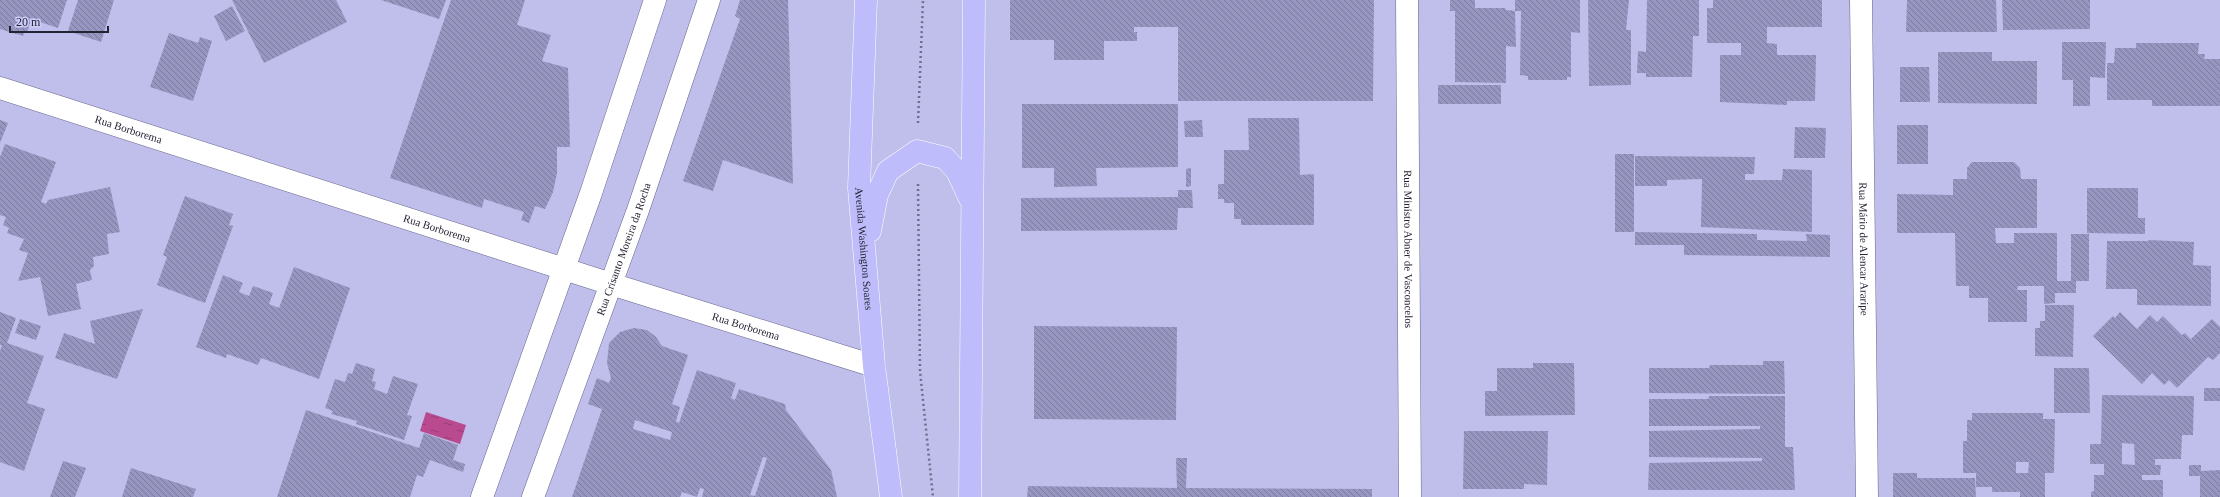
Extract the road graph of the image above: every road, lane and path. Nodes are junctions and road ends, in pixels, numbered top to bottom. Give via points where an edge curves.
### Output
1 (655, 0) edge
2 (709, 0) edge
3 (866, 0) edge
4 (923, 0) edge
5 (974, 0) edge
6 (1407, 0) edge
7 (1861, 0) edge
8 (0, 88) edge
9 (917, 151) junction
10 (971, 200) junction
11 (865, 262) junction
12 (564, 269) junction
13 (611, 284) junction
14 (874, 366) junction
15 (482, 497) edge
16 (533, 497) edge
17 (891, 497) edge
18 (933, 497) edge
19 (970, 497) edge
20 (1410, 497) edge
21 (1867, 497) edge

1 - 12 street
2 - 13 street, Rua Crisanto Moreira da Rocha
3 - 11 highway, Avenida Washington Soares via 859,188
4 - 9 path
5 - 10 highway
6 - 20 street, Rua Ministro Abner de Vasconcelos
7 - 21 street, Rua Mário de Alencar Araripe
8 - 12 street, Rua Borborema
9 - 10 highway via 945,158 957,172
9 - 11 highway via 888,171 877,195
9 - 18 path via 920,371
10 - 19 highway
11 - 14 highway, Avenida Washington Soares
12 - 13 street, Rua Borborema
12 - 15 street
13 - 14 street, Rua Borborema
13 - 16 street, Rua Crisanto Moreira da Rocha
14 - 17 highway, Avenida Washington Soares

